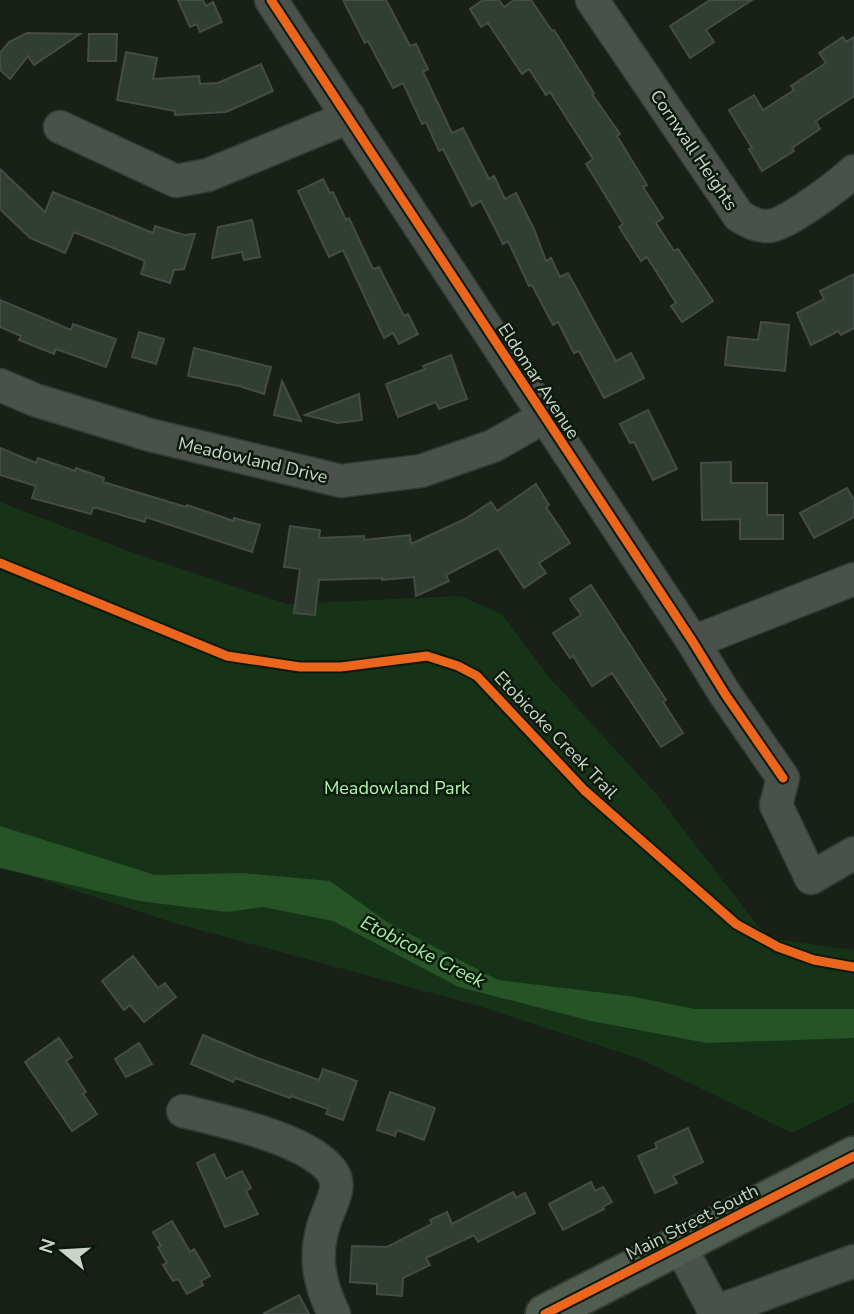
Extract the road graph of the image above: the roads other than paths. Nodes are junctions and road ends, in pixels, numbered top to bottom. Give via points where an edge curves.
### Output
1 (271, 0) edge
2 (598, 2) edge
3 (348, 117) junction
4 (60, 127) dead end
5 (854, 171) edge
6 (0, 385) edge
7 (544, 417) junction
8 (854, 579) edge
9 (693, 642) junction
10 (854, 853) edge
11 (183, 1111) dead end
12 (854, 1156) edge
13 (680, 1246) junction
14 (854, 1261) edge
15 (714, 1313) edge
16 (334, 1314) edge
17 (545, 1314) edge

1 - 3 street, Eldomar Avenue
2 - 5 street, Cornwall Heights via 739,216 769,226 784,221
3 - 4 street via 208,175 176,181
3 - 7 street, Eldomar Avenue
6 - 7 street, Meadowland Drive via 150,435 341,481 421,471 493,446
7 - 9 street, Eldomar Avenue
8 - 9 street
9 - 10 street, Eldomar Avenue via 783,778 776,805 811,878
11 - 16 street via 262,1132 309,1151 330,1168 337,1187 321,1232 317,1264
12 - 13 main road, Main Street South
13 - 15 street
13 - 17 main road, Main Street South
14 - 15 street

